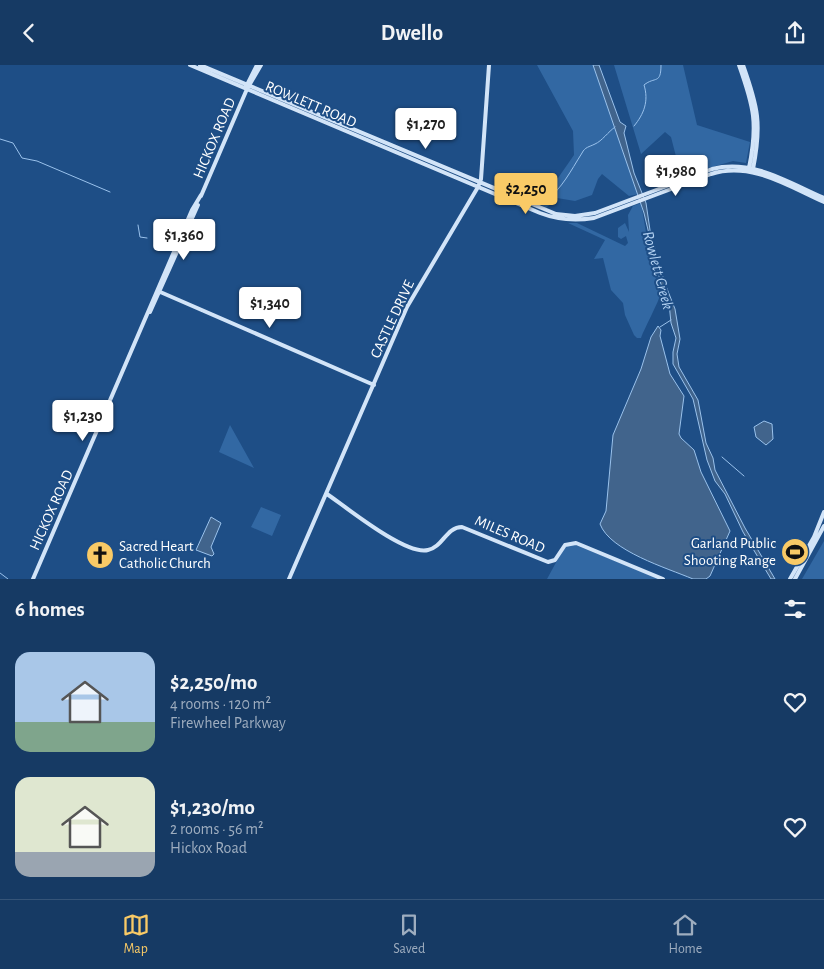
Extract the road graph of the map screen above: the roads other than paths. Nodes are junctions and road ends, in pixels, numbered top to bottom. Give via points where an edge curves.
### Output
1 (190, 65) edge
2 (200, 65) edge
3 (489, 65) edge
4 (739, 65) edge
5 (743, 65) edge
6 (258, 67) edge
7 (247, 86) junction
8 (751, 169) junction
9 (479, 185) junction
10 (201, 195) junction
11 (824, 198) edge
12 (824, 202) edge
13 (516, 203) junction
14 (626, 204) junction
15 (531, 205) junction
16 (177, 250) junction
17 (159, 291) junction
18 (374, 385) junction
19 (327, 494) junction
20 (824, 512) edge
21 (824, 526) edge
22 (33, 579) edge
23 (289, 579) edge
24 (663, 579) edge
25 (790, 579) edge
26 (795, 579) edge

1 - 7 street, ROWLETT ROAD
2 - 7 street, ROWLETT ROAD
3 - 9 street, CASTLE DRIVE
4 - 8 street via 755,118
5 - 8 street via 758,116 759,131
6 - 7 street, HICKOX ROAD
7 - 9 street, ROWLETT ROAD
7 - 10 street, HICKOX ROAD
8 - 11 street
8 - 12 street
8 - 14 street via 719,169
9 - 13 street
9 - 15 street
9 - 18 street, CASTLE DRIVE via 407,307
10 - 16 street, HICKOX ROAD
10 - 16 street, HICKOX ROAD
13 - 14 street via 553,218 576,220 594,218
13 - 15 street
14 - 15 street via 575,216 556,214
16 - 17 street, HICKOX ROAD
17 - 18 street
17 - 22 street, HICKOX ROAD
18 - 19 street, CASTLE DRIVE
19 - 23 street, CASTLE DRIVE
19 - 24 street, MILES ROAD via 383,534 420,550 431,549 452,530 462,527 548,562 555,559 565,545 576,543
20 - 25 street
21 - 26 street

